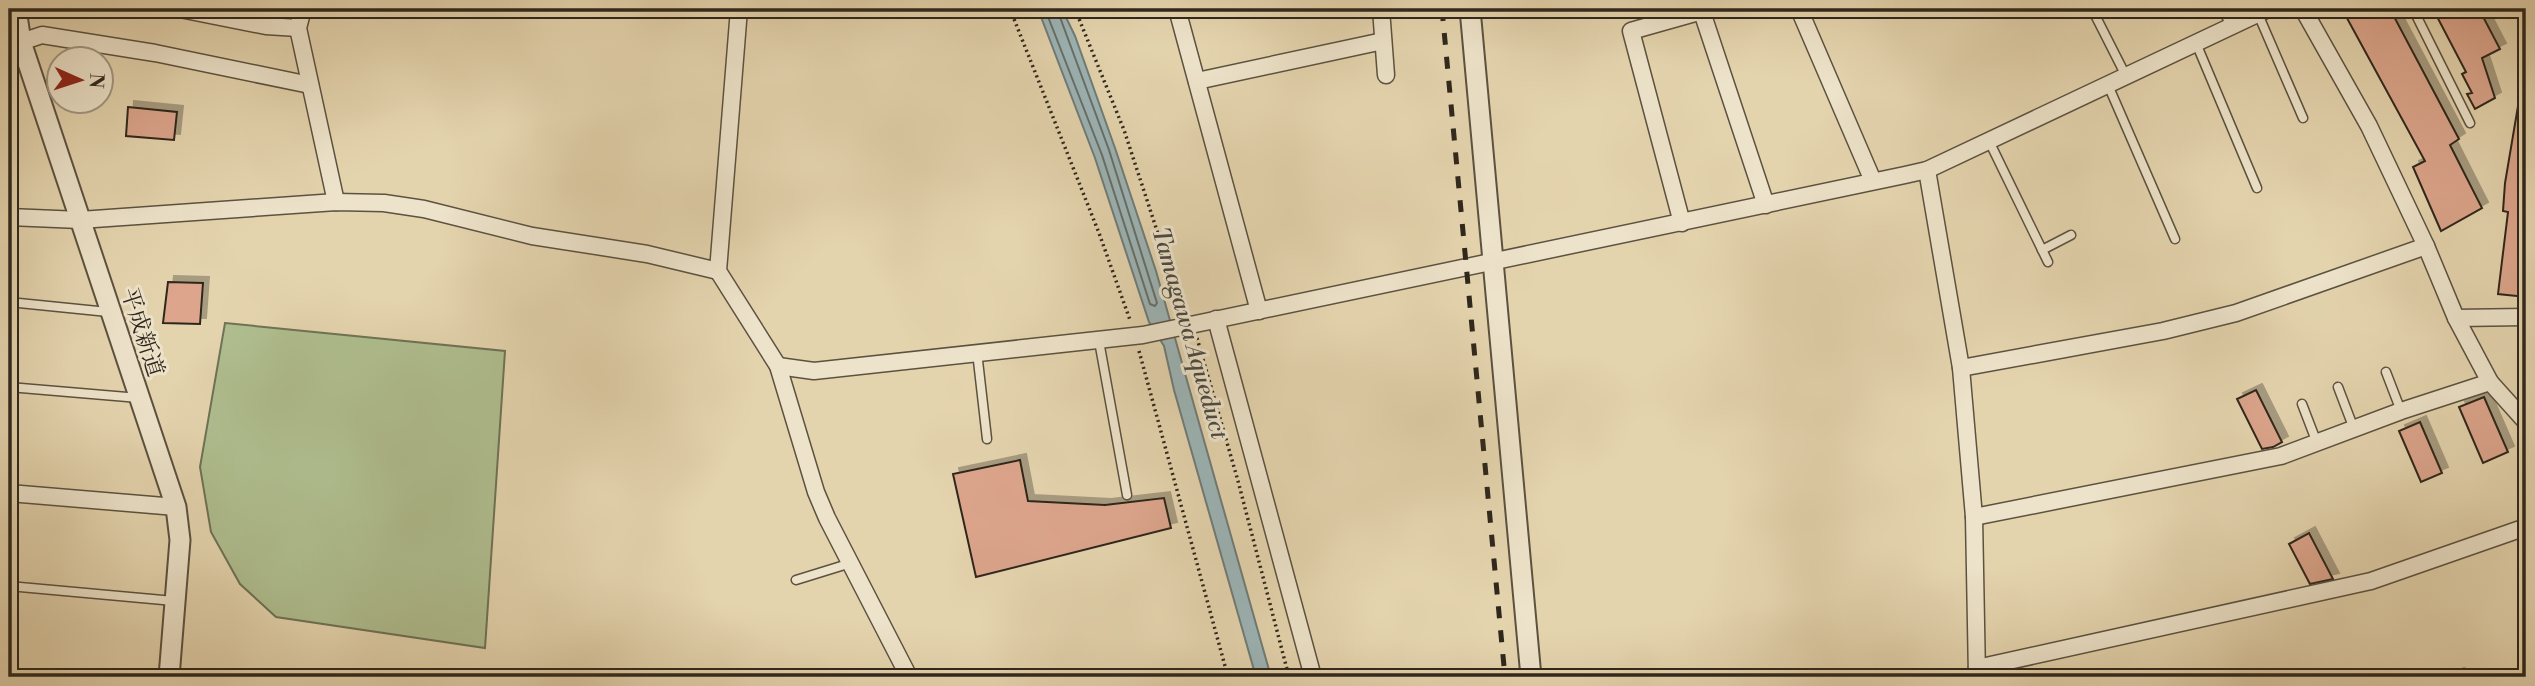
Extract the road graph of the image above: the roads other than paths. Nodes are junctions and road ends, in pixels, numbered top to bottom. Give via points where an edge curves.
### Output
1 (16, 9) edge
2 (180, 9) edge
3 (303, 9) edge
4 (739, 9) edge
5 (1177, 9) edge
6 (1381, 9) edge
7 (1471, 9) edge
8 (1799, 9) edge
9 (2092, 9) edge
10 (2223, 9) edge
11 (2302, 9) edge
12 (2413, 9) edge
13 (1702, 10) edge
14 (2263, 11) edge
15 (2231, 27) junction
16 (298, 28) junction
17 (1383, 41) junction
18 (15, 42) edge
19 (2196, 43) junction
20 (1386, 75) dead end
21 (2126, 76) junction
22 (1197, 81) junction
23 (310, 85) junction
24 (2108, 85) junction
25 (2303, 118) dead end
26 (2470, 123) dead end
27 (1989, 141) junction
28 (1927, 170) junction
29 (1873, 181) junction
30 (2257, 188) dead end
31 (336, 202) junction
32 (1766, 205) junction
33 (9, 217) edge
34 (80, 220) junction
35 (1682, 223) junction
36 (2071, 235) dead end
37 (2175, 239) dead end
38 (2426, 246) junction
39 (2042, 250) junction
40 (1494, 261) junction
41 (2048, 262) dead end
42 (718, 271) junction
43 (9, 302) edge
44 (1259, 311) junction
45 (111, 312) junction
46 (2526, 317) edge
47 (2456, 318) junction
48 (1216, 320) junction
49 (1098, 341) junction
50 (977, 352) junction
51 (778, 366) junction
52 (1961, 368) junction
53 (2386, 372) dead end
54 (2490, 382) junction
55 (9, 387) edge
56 (2338, 387) dead end
57 (139, 398) junction
58 (2302, 404) dead end
59 (2401, 411) junction
60 (2526, 422) edge
61 (2354, 429) junction
62 (987, 439) dead end
63 (2316, 443) junction
64 (9, 493) edge
65 (1127, 495) dead end
66 (176, 507) junction
67 (1974, 517) junction
68 (2526, 527) edge
69 (851, 563) junction
70 (796, 580) dead end
71 (9, 586) edge
72 (174, 601) junction
73 (1977, 672) edge
74 (169, 677) edge
75 (909, 677) edge
76 (1313, 677) edge
77 (1531, 677) edge

1 - 18 street, 平成新道
2 - 16 street
3 - 16 street
4 - 42 street
5 - 22 street
6 - 17 street
7 - 40 street
8 - 29 street
9 - 21 lane
10 - 15 lane
11 - 38 street via 2369,126
12 - 26 lane
13 - 32 street
13 - 35 street via 1631,31
14 - 15 street
14 - 25 lane
15 - 19 street
16 - 23 street
17 - 20 street
17 - 22 street
18 - 23 street via 42,35
18 - 34 street, 平成新道
19 - 21 street
19 - 30 lane
21 - 24 street
22 - 44 street
23 - 31 street
24 - 27 street
24 - 37 lane
27 - 28 street
27 - 39 lane
28 - 29 street
28 - 52 street
29 - 32 street
31 - 34 street
31 - 42 street via 424,209 532,236 647,254
32 - 35 street
33 - 34 street
34 - 45 street, 平成新道
35 - 40 street
36 - 39 lane
38 - 47 street
38 - 52 street via 2236,313
39 - 41 lane
40 - 44 street
40 - 77 street
42 - 51 street
43 - 45 lane
44 - 48 street
45 - 57 street, 平成新道
46 - 47 street
47 - 54 street
48 - 49 street
48 - 76 street
49 - 50 street
49 - 65 lane
50 - 51 street via 814,371
50 - 62 lane
51 - 69 street via 816,492
52 - 67 street
53 - 59 lane
54 - 59 street
54 - 60 street
55 - 57 lane
56 - 61 lane
57 - 66 street, 平成新道
58 - 63 lane
59 - 61 street
61 - 63 street
63 - 67 street via 2281,456
64 - 66 street
66 - 72 street, 平成新道 via 180,540
67 - 73 street
68 - 73 street via 2371,581
69 - 70 lane
69 - 75 street
71 - 72 lane
72 - 74 street, 平成新道

